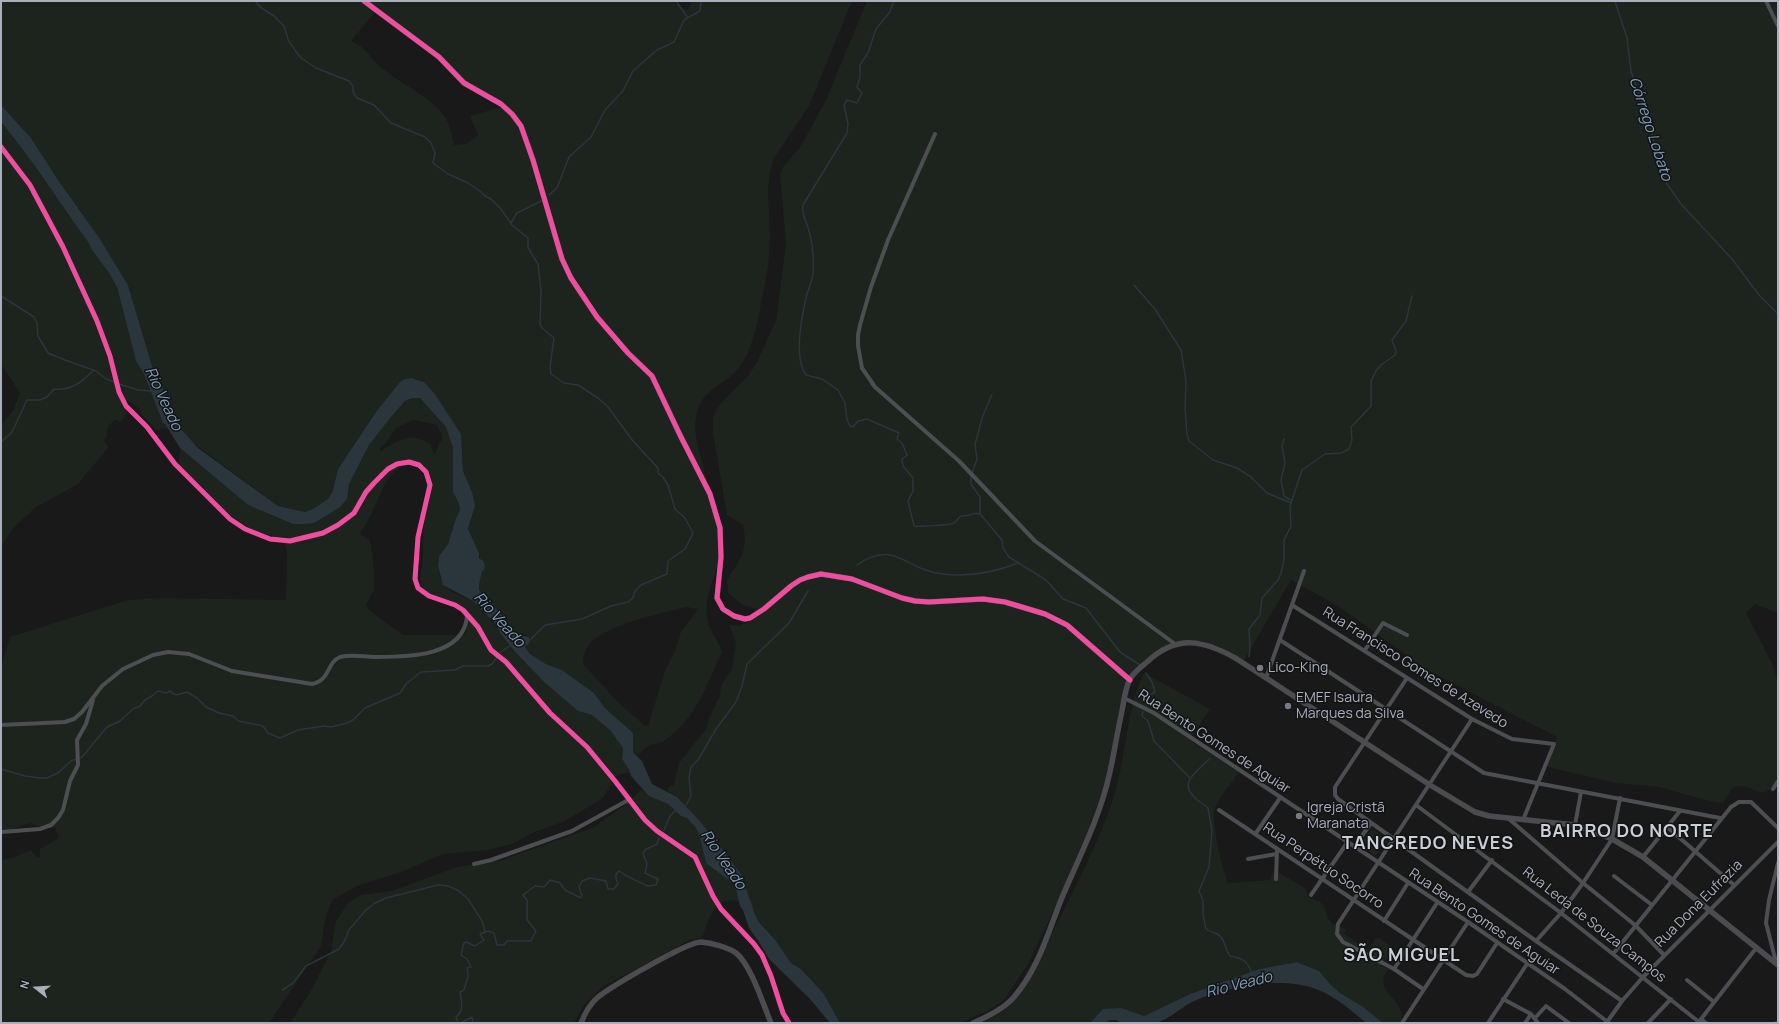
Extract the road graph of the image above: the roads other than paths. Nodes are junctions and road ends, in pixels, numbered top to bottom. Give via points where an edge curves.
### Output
1 (364, 1) edge
2 (1766, 1) edge
3 (1778, 26) edge
4 (935, 134) dead end
5 (1, 147) edge
6 (1304, 571) dead end
7 (1292, 605) junction
8 (467, 616) junction
9 (1407, 634) dead end
10 (1280, 640) junction
11 (1175, 644) junction
12 (1365, 650) junction
13 (1266, 678) junction
14 (1407, 678) junction
15 (1130, 680) junction
16 (93, 698) junction
17 (1124, 698) junction
18 (1386, 710) junction
19 (1472, 719) junction
20 (1, 725) edge
21 (1365, 742) junction
22 (1451, 752) junction
23 (1778, 781) edge
24 (1537, 783) junction
25 (1430, 785) junction
26 (1773, 789) dead end
27 (1581, 792) junction
28 (1280, 798) junction
29 (1620, 798) junction
30 (630, 799) junction
31 (1416, 805) junction
32 (1219, 810) dead end
33 (1680, 811) junction
34 (1509, 818) junction
35 (1720, 818) junction
36 (1523, 820) junction
37 (1371, 824) junction
38 (1574, 825) junction
39 (1667, 827) junction
40 (1778, 828) edge
41 (1, 832) edge
42 (1256, 834) junction
43 (1394, 839) junction
44 (1612, 840) junction
45 (1778, 842) edge
46 (1347, 843) junction
47 (1354, 848) junction
48 (1277, 851) junction
49 (1695, 851) junction
50 (1643, 856) junction
51 (1248, 859) dead end
52 (1492, 860) junction
53 (1378, 863) junction
54 (1778, 863) edge
55 (474, 864) dead end
56 (1614, 876) dead end
57 (1322, 878) junction
58 (1276, 879) dead end
59 (1672, 880) junction
60 (1408, 883) junction
61 (1583, 883) junction
62 (1734, 885) junction
63 (1468, 892) junction
64 (1311, 895) dead end
65 (1353, 900) junction
66 (1437, 903) junction
67 (1652, 905) junction
68 (1710, 910) junction
69 (1561, 912) junction
70 (1384, 921) junction
71 (1468, 922) junction
72 (1635, 925) junction
73 (1413, 940) junction
74 (1536, 941) junction
75 (1497, 943) junction
76 (1757, 947) junction
77 (1613, 954) junction
78 (1664, 955) junction
79 (1444, 959) junction
80 (1527, 964) junction
81 (1777, 964) edge
82 (1394, 969) junction
83 (1643, 977) junction
84 (1687, 980) dead end
85 (1423, 989) junction
86 (1503, 999) junction
87 (1622, 1000) junction
88 (1671, 1000) junction
89 (1714, 1002) junction
90 (1531, 1014) junction
91 (1535, 1018) junction
92 (1699, 1021) edge
93 (1607, 1022) edge
94 (581, 1023) edge
95 (771, 1023) edge
96 (789, 1023) edge
97 (973, 1023) edge
98 (1402, 1023) edge
99 (1488, 1023) edge
100 (1525, 1023) edge
101 (1538, 1023) edge
102 (1569, 1023) edge
103 (1648, 1023) edge
104 (1706, 1023) edge

1 - 15 main road via 439,57 464,83 501,104 521,126 562,259 571,278 596,317 652,376 710,494 720,528 721,557 717,598 723,610 734,616 750,618 800,580 821,574 852,579 915,601 983,599 1005,602 1045,614 1066,625
2 - 3 street
4 - 11 street via 888,240 871,287 858,335 862,368 875,387 959,461 1035,541
5 - 8 street via 30,184 63,247 97,321 110,356 119,392 126,406 147,427 175,464 222,512 244,529 270,539 285,541 303,538 330,530 354,513 369,488 393,466 406,462 419,464 426,472 430,486 418,537 416,583 424,594 455,604
6 - 7 street
7 - 10 street
7 - 12 street, Rua Francisco Gomes de Azevedo
8 - 16 street via 460,637 444,647 404,657 340,657 333,662 322,680 312,684 232,672 189,654 168,652 152,655 123,670 102,686
8 - 30 street via 478,627 491,650 506,662 550,713 587,747
9 - 12 street via 1383,623
10 - 13 street
10 - 18 street
11 - 13 main road via 1193,642 1212,646
11 - 15 main road via 1152,657
12 - 14 street, Rua Francisco Gomes de Azevedo
13 - 21 main road
14 - 18 street
14 - 19 street, Rua Francisco Gomes de Azevedo
15 - 17 main road
16 - 20 street via 74,719 65,722
16 - 41 street via 86,724 77,740 78,765 58,818 40,830
17 - 28 street, Rua Bento Gomes de Aguiar via 1148,709
17 - 97 main road via 1102,803 1041,952 1023,986 1012,999 999,1010
18 - 21 street
18 - 22 street
19 - 22 street
19 - 24 street, Rua Francisco Gomes de Azevedo via 1512,739 1554,744
21 - 25 main road
21 - 37 street via 1335,786 1335,791 1338,799
22 - 24 street via 1490,775
22 - 25 street
23 - 26 street
24 - 27 street
24 - 36 street
25 - 31 street
25 - 34 main road via 1475,812
27 - 29 street
27 - 38 street
28 - 42 street
28 - 46 street, Rua Bento Gomes de Aguiar
29 - 33 street
29 - 44 street
30 - 55 street via 572,831
30 - 96 street via 650,825 695,857 721,909 762,955
31 - 43 street
31 - 52 street, Rua Leda de Souza Campos
32 - 42 street, Rua Perpétuo Socorro
33 - 35 street
33 - 39 street
34 - 36 main road
34 - 61 street
35 - 40 street via 1735,804 1744,801 1754,804
35 - 49 street
36 - 38 main road
37 - 43 street
37 - 47 street
38 - 44 main road
39 - 49 street
39 - 50 street
42 - 48 street, Rua Perpétuo Socorro
43 - 53 street
43 - 63 street
44 - 50 main road
44 - 61 street
45 - 62 street, Rua Dona Eufrazia
46 - 47 street, Rua Bento Gomes de Aguiar
46 - 57 street
47 - 53 street, Rua Bento Gomes de Aguiar
48 - 51 street, Rua Perpétuo Socorro
48 - 57 street, Rua Perpétuo Socorro
48 - 58 street
49 - 59 street
49 - 62 street
50 - 59 main road
52 - 63 street
52 - 69 street, Rua Leda de Souza Campos
53 - 60 street, Rua Bento Gomes de Aguiar
53 - 65 street
54 - 81 street via 1768,900 1766,923
56 - 67 street
57 - 64 street
57 - 65 street, Rua Perpétuo Socorro
59 - 67 street
59 - 68 main road
60 - 66 street, Rua Bento Gomes de Aguiar
60 - 70 street
61 - 69 street
61 - 72 street
62 - 68 street, Rua Dona Eufrazia
63 - 74 street
65 - 70 street, Rua Perpétuo Socorro
65 - 82 street via 1338,924 1337,934 1343,942
66 - 71 street, Rua Bento Gomes de Aguiar
66 - 73 street
67 - 72 street
68 - 76 main road
68 - 78 street, Rua Dona Eufrazia
69 - 74 street
69 - 77 street, Rua Leda de Souza Campos
70 - 73 street, Rua Perpétuo Socorro
71 - 75 street, Rua Bento Gomes de Aguiar
71 - 79 street
72 - 77 street
72 - 78 street
73 - 79 street, Rua Perpétuo Socorro
73 - 82 street
74 - 87 street
75 - 79 street, Rua Perpétuo Socorro via 1475,975 1466,975
75 - 80 street, Rua Bento Gomes de Aguiar
76 - 81 main road
76 - 89 street
77 - 83 street, Rua Leda de Souza Campos
78 - 83 street, Rua Dona Eufrazia
79 - 85 street
80 - 86 street
80 - 93 street, Rua Bento Gomes de Aguiar via 1565,989
82 - 85 street
83 - 87 street, Rua Dona Eufrazia
83 - 88 street, Rua Leda de Souza Campos
84 - 89 street
85 - 98 street
86 - 90 street
86 - 99 street
87 - 93 street, Rua Dona Eufrazia
88 - 92 street, Rua Leda de Souza Campos
88 - 103 street
89 - 92 street
90 - 91 street
90 - 100 street
91 - 101 street
91 - 102 street via 1546,1006
92 - 104 street, Rua Leda de Souza Campos
94 - 95 main road via 587,1009 608,989 677,950 701,942 724,947 735,952 744,961

